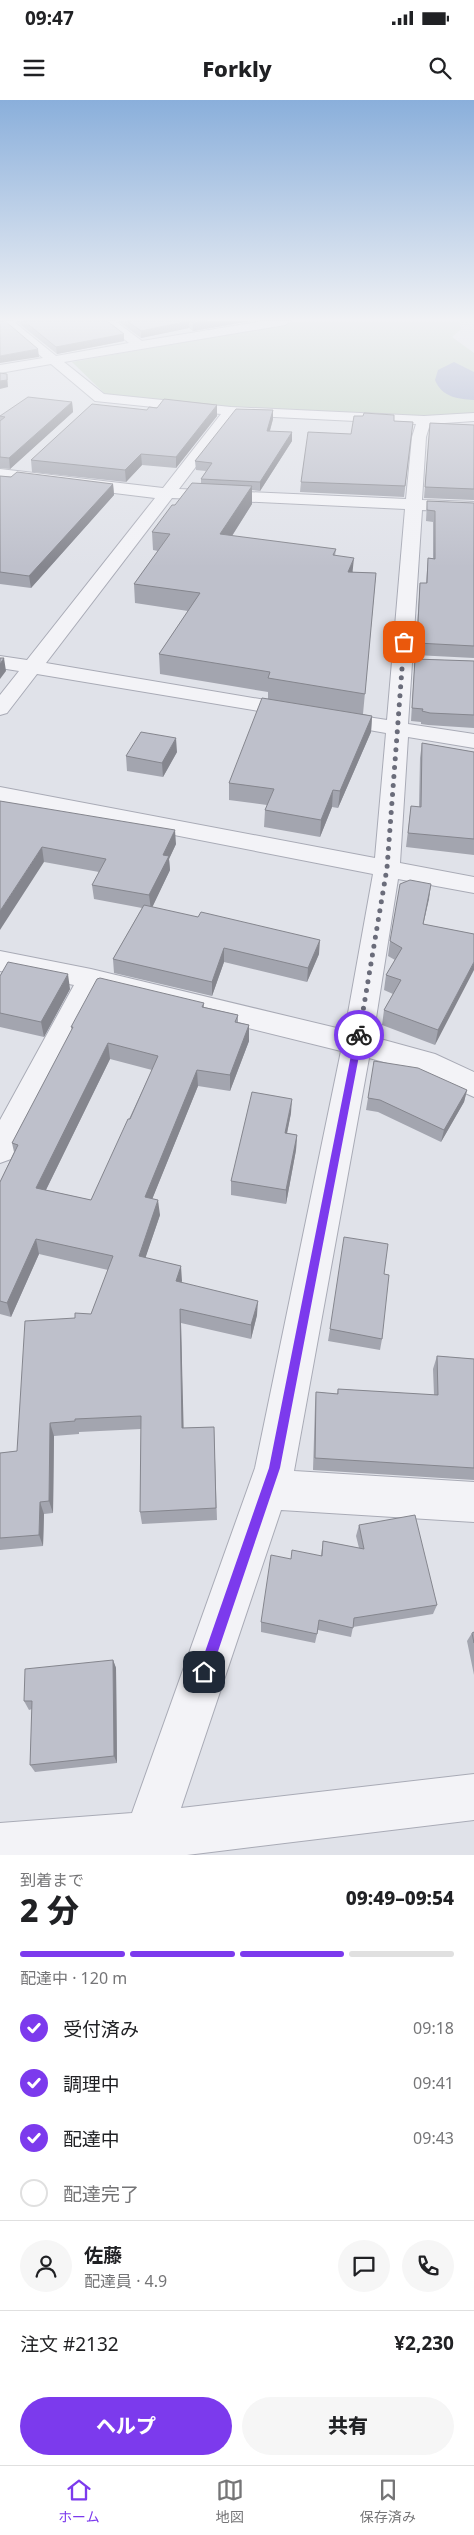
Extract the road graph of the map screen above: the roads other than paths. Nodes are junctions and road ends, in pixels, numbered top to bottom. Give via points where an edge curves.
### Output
1 (95, 403) edge
2 (149, 403) edge
3 (86, 411) edge
4 (231, 411) junction
5 (474, 417) edge
6 (424, 420) junction
7 (30, 463) dead end
8 (8, 474) edge
9 (0, 489) edge
10 (169, 493) junction
11 (414, 504) junction
12 (474, 507) edge
13 (0, 662) edge
14 (32, 668) junction
15 (0, 709) edge
16 (399, 728) junction
17 (474, 741) edge
18 (0, 794) edge
19 (387, 868) junction
20 (474, 885) edge
21 (0, 960) edge
22 (91, 979) junction
23 (357, 1044) junction
24 (474, 1085) edge
25 (0, 1150) edge
26 (268, 1489) junction
27 (474, 1502) edge
28 (474, 1797) edge
29 (144, 1845) edge
30 (0, 1847) edge

1 - 3 street
2 - 4 street
4 - 6 street
4 - 10 street
5 - 6 street
6 - 11 street via 419,437
7 - 8 street
8 - 9 street
8 - 10 street
10 - 11 street
10 - 14 street
11 - 12 street
11 - 16 street via 411,663
13 - 14 street
14 - 15 street
14 - 16 street
16 - 17 street
16 - 19 street
18 - 19 street
19 - 20 street
19 - 23 street
21 - 22 street
22 - 23 street
22 - 25 street
23 - 24 street via 425,1062
23 - 26 street
26 - 27 street
26 - 29 street
28 - 29 street
29 - 30 street

